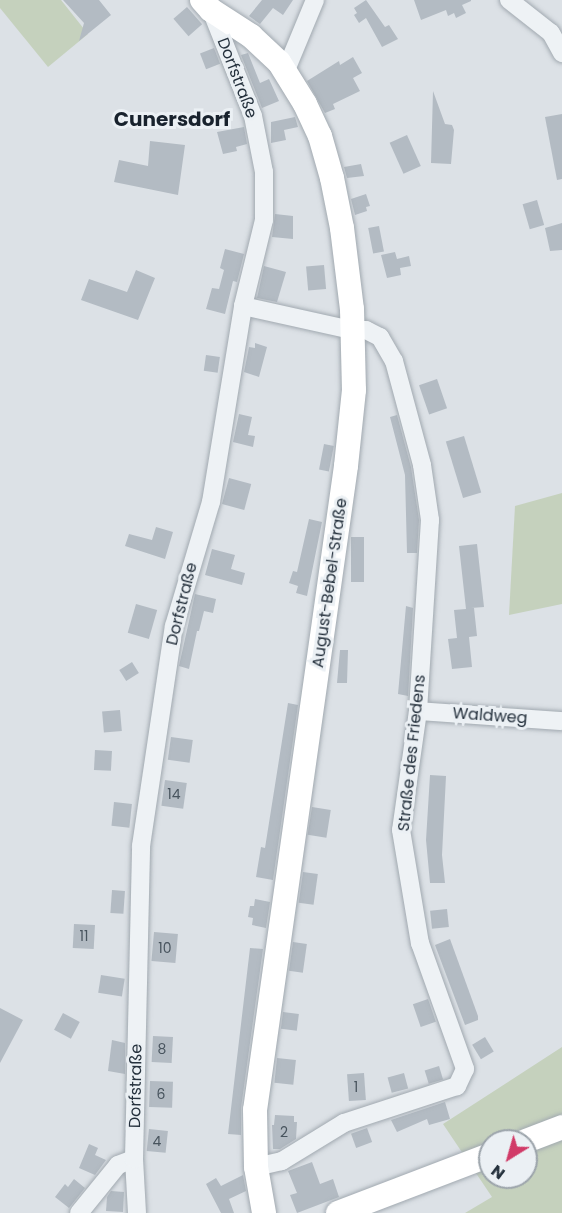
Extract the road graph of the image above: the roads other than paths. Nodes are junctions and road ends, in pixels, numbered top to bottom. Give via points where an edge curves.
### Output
1 (315, 0) edge
2 (509, 0) edge
3 (206, 5) edge
4 (557, 26) edge
5 (562, 53) edge
6 (286, 70) junction
7 (243, 306) junction
8 (351, 330) junction
9 (418, 711) junction
10 (562, 721) edge
11 (562, 1127) edge
12 (538, 1136) edge
13 (134, 1159) junction
14 (478, 1160) edge
15 (256, 1167) junction
16 (79, 1213) edge
17 (137, 1213) edge
18 (264, 1213) edge
19 (338, 1213) edge

1 - 6 street
2 - 4 street
3 - 6 main road, August-Bebel-Straße via 251,36
3 - 7 street, Dorfstraße via 253,116 264,172 264,220
4 - 5 street
6 - 8 main road, August-Bebel-Straße via 320,136 332,178 344,238
7 - 8 street, Straße des Friedens
7 - 13 street, Dorfstraße via 211,502 174,626 141,846
8 - 9 street, Straße des Friedens via 366,330 380,337 393,361 422,465 430,520
8 - 15 main road, August-Bebel-Straße via 354,390 346,466 257,1086
9 - 10 street, Waldweg
9 - 15 street, Straße des Friedens via 401,830 420,943 465,1069 456,1086 344,1123 282,1161
11 - 12 main road
13 - 16 street via 118,1165
13 - 17 street, Dorfstraße
14 - 19 main road
15 - 18 main road, August-Bebel-Straße

